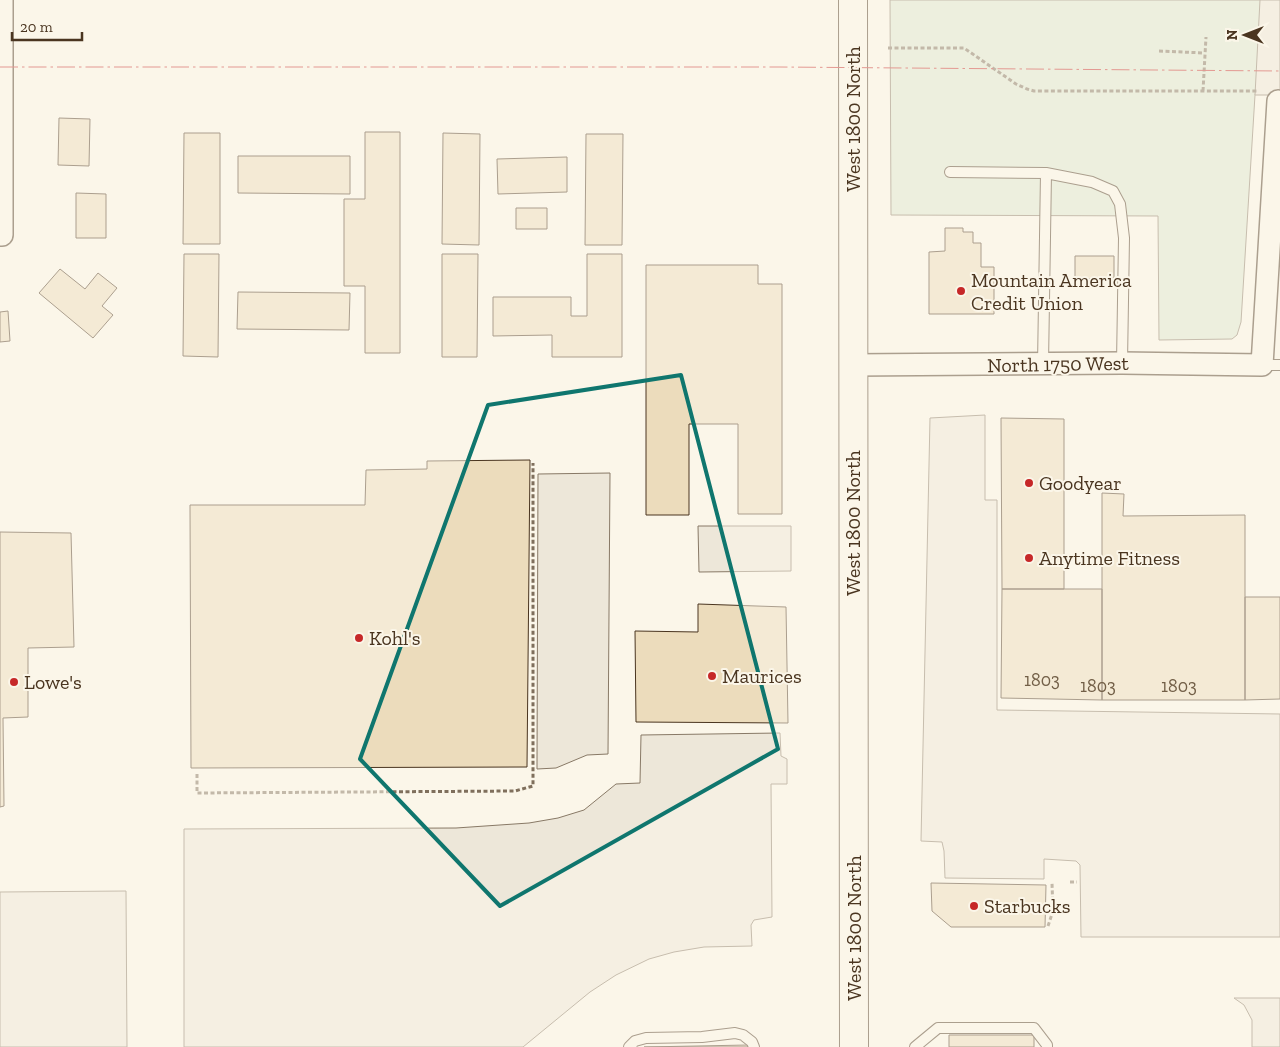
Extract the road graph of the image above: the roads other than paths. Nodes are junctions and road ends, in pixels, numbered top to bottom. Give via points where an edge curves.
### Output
1 (2, 0) edge
2 (853, 0) edge
3 (1269, 96) road end
4 (950, 172) dead end
5 (1046, 172) junction
6 (1, 235) edge
7 (1122, 363) junction
8 (1042, 364) junction
9 (853, 365) junction
10 (1271, 365) edge
11 (629, 1047) edge
12 (754, 1047) edge
13 (854, 1047) edge
14 (915, 1047) edge
15 (1047, 1047) edge

1 - 6 street
2 - 9 main road, West 1800 North
3 - 10 street
4 - 5 lane
5 - 7 lane via 1092,182 1114,191 1120,204 1124,238
5 - 8 lane
7 - 8 street, North 1750 West
7 - 10 street, North 1750 West
8 - 9 street, North 1750 West
9 - 13 main road, West 1800 North
11 - 12 lane via 646,1038 735,1034 744,1035
14 - 15 lane via 938,1028 1034,1028

